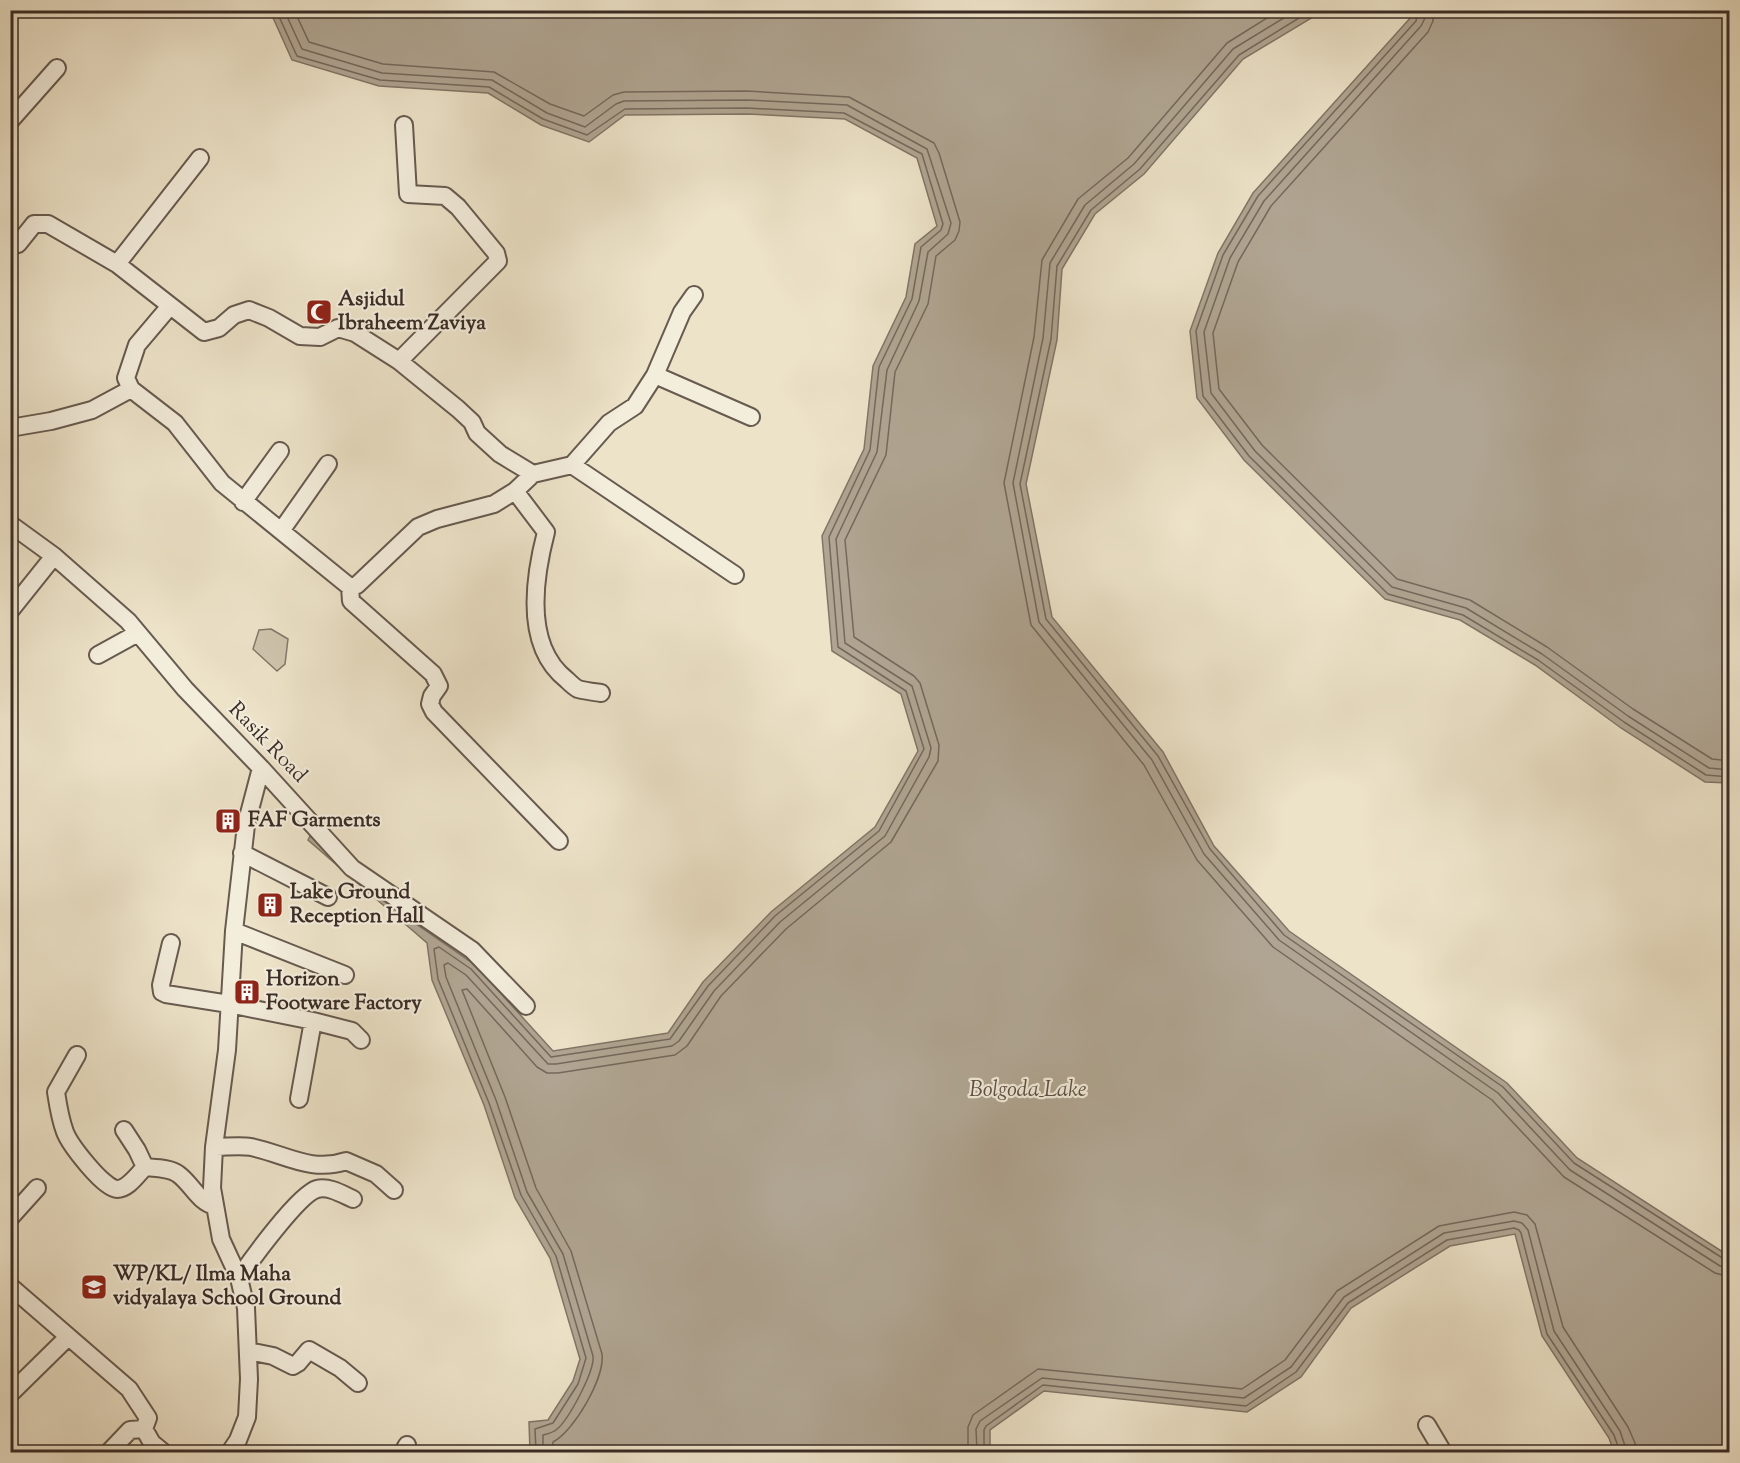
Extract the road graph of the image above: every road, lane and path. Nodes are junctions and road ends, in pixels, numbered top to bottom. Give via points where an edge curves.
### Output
1 (57, 68) dead end
2 (10, 121) edge
3 (404, 126) dead end
4 (200, 158) dead end
5 (10, 245) edge
6 (117, 264) junction
7 (694, 295) dead end
8 (170, 306) junction
9 (399, 361) junction
10 (655, 375) junction
11 (131, 389) junction
12 (751, 417) dead end
13 (10, 428) edge
14 (280, 451) dead end
15 (328, 464) dead end
16 (572, 465) junction
17 (533, 474) junction
18 (515, 491) junction
19 (243, 502) junction
20 (10, 524) edge
21 (281, 531) junction
22 (54, 556) junction
23 (735, 575) dead end
24 (351, 587) junction
25 (10, 611) edge
26 (138, 633) junction
27 (98, 655) dead end
28 (601, 693) dead end
29 (261, 768) junction
30 (560, 841) dead end
31 (242, 853) junction
32 (328, 897) dead end
33 (234, 931) junction
34 (171, 943) dead end
35 (345, 975) dead end
36 (230, 1004) junction
37 (526, 1006) dead end
38 (313, 1021) junction
39 (361, 1040) dead end
40 (77, 1055) dead end
41 (299, 1100) dead end
42 (124, 1130) dead end
43 (214, 1147) junction
44 (145, 1167) junction
45 (37, 1188) dead end
46 (394, 1190) dead end
47 (353, 1199) dead end
48 (215, 1206) junction
49 (10, 1218) edge
50 (239, 1278) junction
51 (10, 1286) edge
52 (68, 1337) junction
53 (248, 1351) junction
54 (358, 1383) dead end
55 (11, 1391) edge
56 (1427, 1425) dead end
57 (144, 1429) junction
58 (236, 1450) edge
59 (109, 1452) edge
60 (163, 1452) edge
61 (1443, 1452) edge

1 - 2 street
3 - 9 street via 408,194 445,196 458,207 498,261
4 - 6 street
5 - 6 street via 18,244 34,224 48,224
6 - 8 street
7 - 10 street via 682,312
8 - 9 street via 204,332 249,310 300,336 320,337 338,328 355,333
8 - 11 street via 137,345 126,378
9 - 17 street via 458,409 500,454
10 - 12 street
10 - 16 street via 635,406 609,423
11 - 13 street via 92,410
11 - 19 street via 175,423 222,483
14 - 19 street
15 - 21 street
16 - 17 street
16 - 23 street
17 - 18 street
18 - 24 street via 494,504 418,527
18 - 28 street via 546,532 539,560 536,624 553,670 577,688
19 - 21 street
20 - 22 street, Rasik Road
21 - 24 street
22 - 25 street
22 - 26 street, Rasik Road
24 - 30 street via 351,601 433,674 439,686 430,704 434,712
26 - 27 street
26 - 29 street, Rasik Road
29 - 31 street
29 - 37 street, Rasik Road via 352,868 472,950
31 - 32 street
31 - 33 street
33 - 35 street
33 - 36 street
34 - 36 street via 162,992
36 - 38 street
36 - 43 street
38 - 39 street via 352,1031
38 - 41 street
40 - 44 street via 56,1092 66,1135 108,1187 126,1187
42 - 44 street
43 - 46 street via 250,1147 316,1166 346,1161 376,1174
43 - 48 street
44 - 48 street via 177,1173 207,1204
45 - 49 street
47 - 50 street via 333,1190 319,1188 310,1192 272,1233
48 - 50 street via 221,1239
50 - 53 street via 246,1308
51 - 52 street
52 - 55 street
52 - 57 street via 129,1389 148,1418
53 - 54 street via 273,1356 293,1366 309,1350
53 - 58 street via 247,1417
56 - 61 street
57 - 59 street via 130,1430
57 - 60 street

